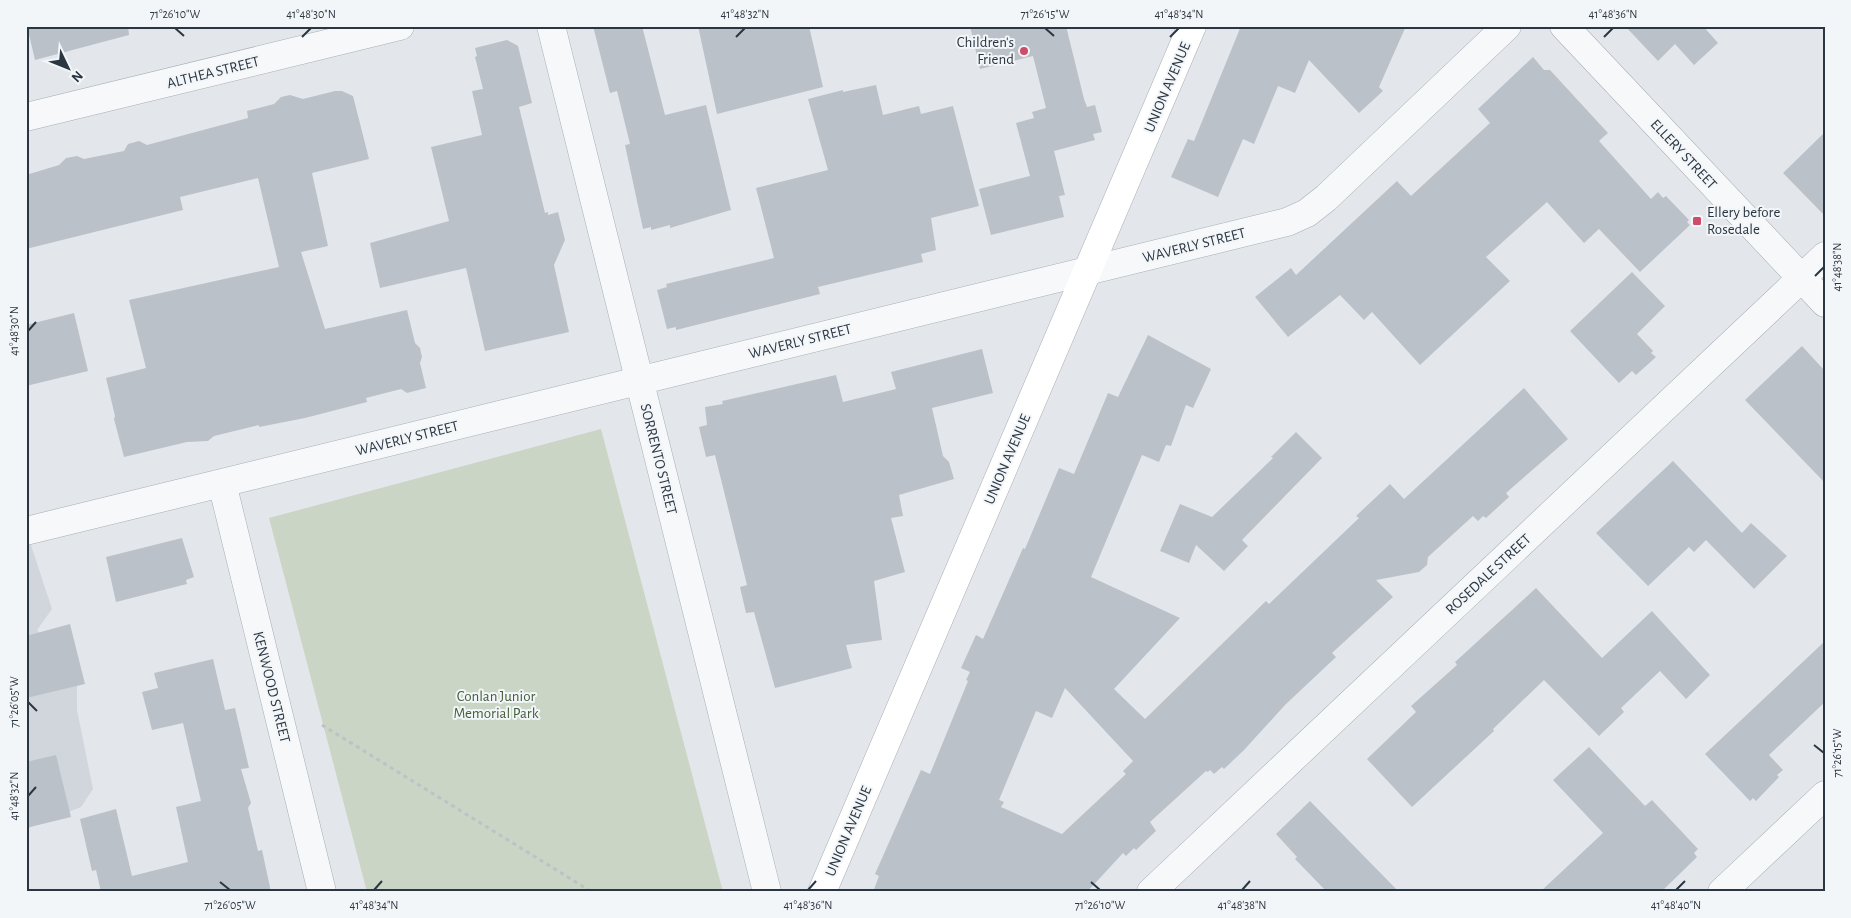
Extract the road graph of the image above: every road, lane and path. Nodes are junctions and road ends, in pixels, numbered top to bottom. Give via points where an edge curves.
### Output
1 (400, 26) edge
2 (551, 26) edge
3 (1192, 26) edge
4 (1507, 26) edge
5 (1564, 26) edge
6 (26, 117) edge
7 (1825, 256) edge
8 (1088, 272) junction
9 (1801, 278) junction
10 (1825, 303) edge
11 (639, 381) junction
12 (222, 483) junction
13 (26, 530) edge
14 (322, 725) dead end
15 (1825, 795) edge
16 (322, 892) edge
17 (592, 892) edge
18 (767, 892) edge
19 (822, 892) edge
20 (1152, 892) edge
21 (1722, 892) edge

1 - 6 street, ALTHEA STREET
2 - 11 street, SORRENTO STREET
3 - 8 main road, UNION AVENUE
4 - 8 street, WAVERLY STREET via 1307,213 1287,222
5 - 9 street, ELLERY STREET
7 - 9 street, ROSEDALE STREET
8 - 11 street, WAVERLY STREET
8 - 19 main road, UNION AVENUE
9 - 10 street, ELLERY STREET
9 - 20 street, ROSEDALE STREET
11 - 12 street, WAVERLY STREET
11 - 18 street, SORRENTO STREET
12 - 13 street, WAVERLY STREET
12 - 16 street, KENWOOD STREET
14 - 17 path
15 - 21 street

